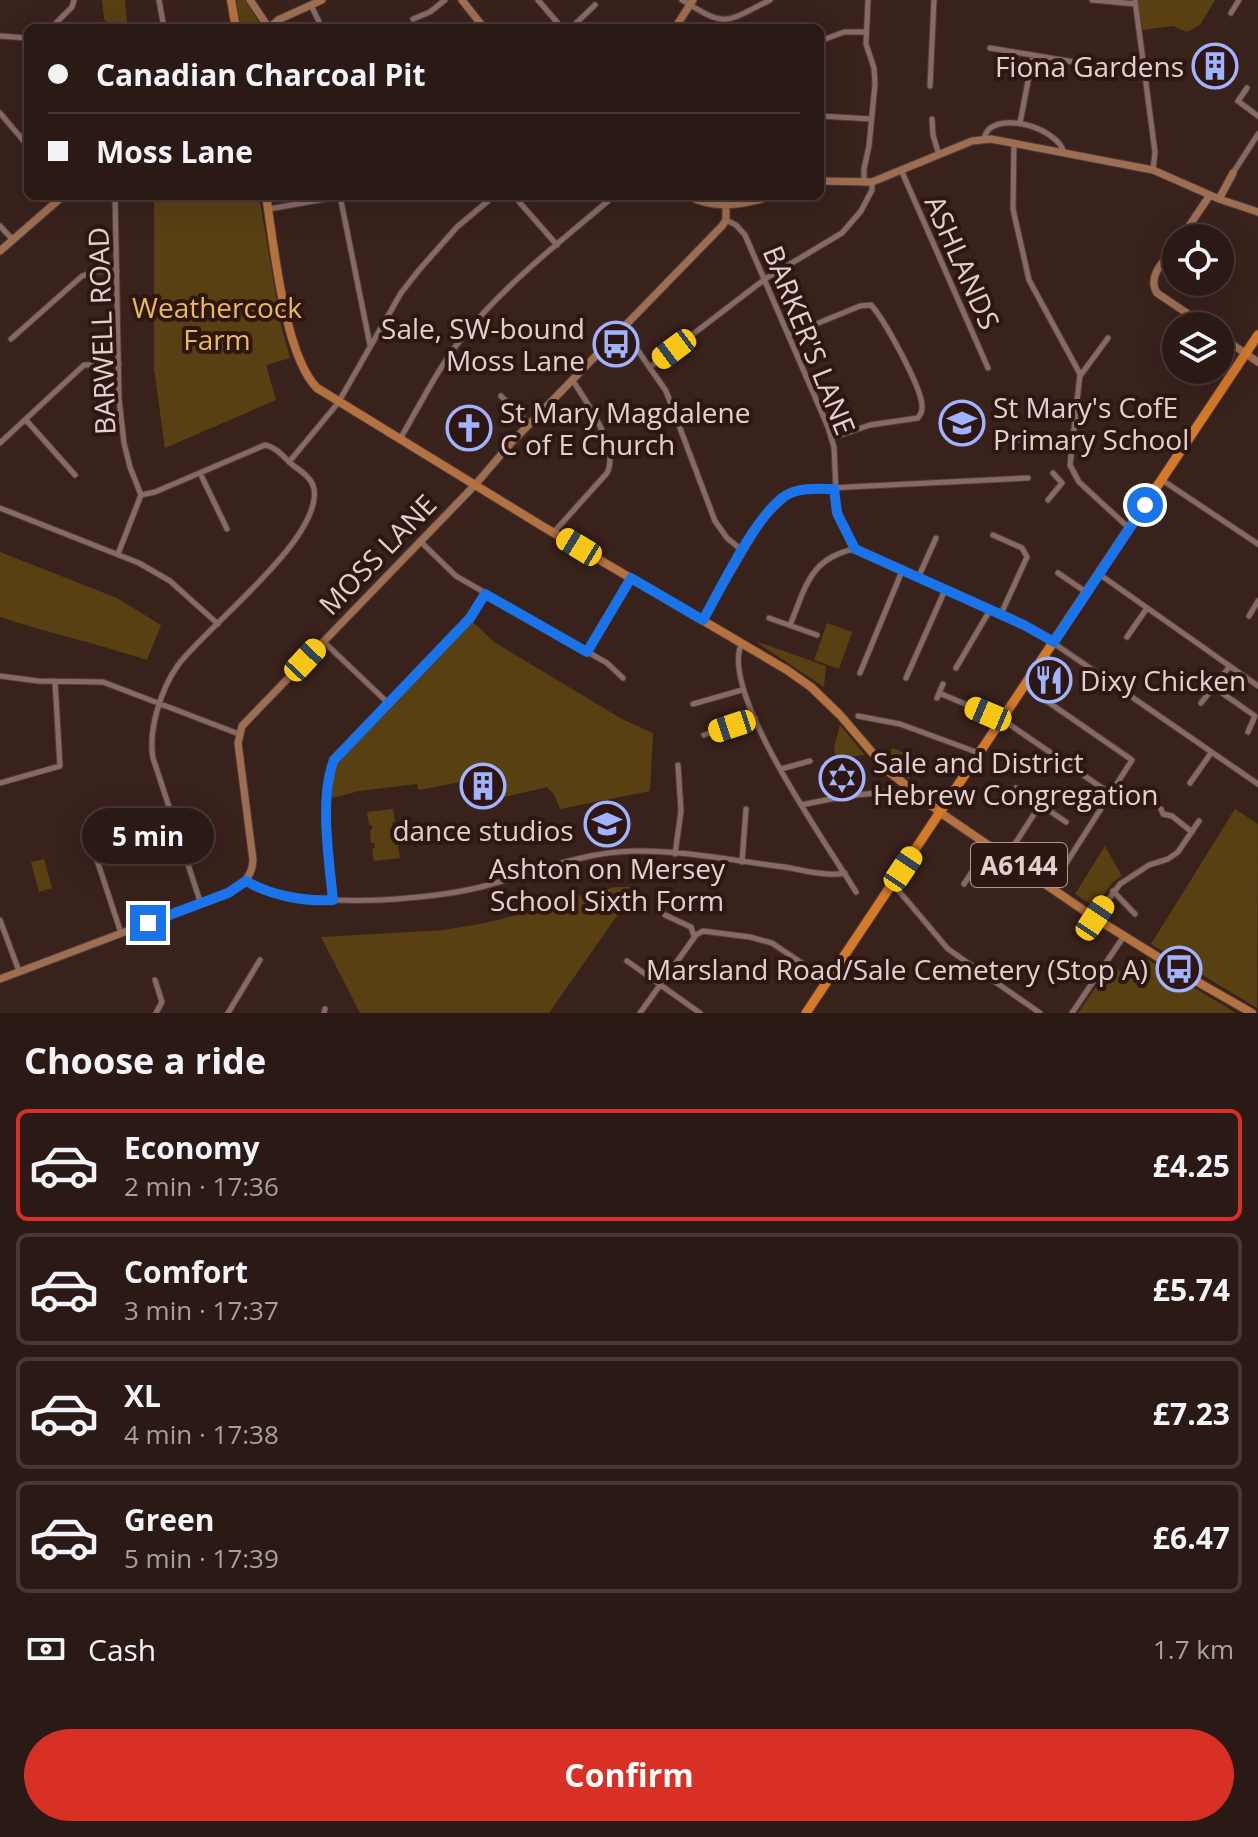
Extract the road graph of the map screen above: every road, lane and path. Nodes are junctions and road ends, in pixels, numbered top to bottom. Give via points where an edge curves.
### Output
1 (74, 0) edge
2 (159, 0) edge
3 (231, 0) edge
4 (250, 0) edge
5 (322, 0) edge
6 (445, 0) edge
7 (462, 0) edge
8 (538, 0) edge
9 (682, 0) edge
10 (770, 0) edge
11 (868, 0) edge
12 (934, 0) edge
13 (1092, 0) edge
14 (1239, 0) edge
15 (692, 2) edge
16 (1136, 2) edge
17 (311, 5) junction
18 (595, 5) dead end
19 (1231, 13) dead end
20 (413, 19) dead end
21 (58, 24) edge
22 (163, 24) edge
23 (235, 24) edge
24 (266, 24) edge
25 (274, 24) edge
26 (320, 24) edge
27 (479, 24) edge
28 (559, 24) edge
29 (575, 24) edge
30 (678, 24) edge
31 (865, 32) junction
32 (0, 36) edge
33 (24, 38) edge
34 (824, 40) edge
35 (990, 48) dead end
36 (1033, 55) junction
37 (1074, 62) dead end
38 (930, 86) dead end
39 (1247, 88) dead end
40 (0, 113) edge
41 (824, 116) edge
42 (1258, 116) edge
43 (872, 119) junction
44 (932, 119) dead end
45 (1020, 123) junction
46 (1258, 134) edge
47 (984, 139) junction
48 (24, 141) edge
49 (1014, 143) junction
50 (1064, 153) junction
51 (940, 156) junction
52 (1153, 170) junction
53 (902, 172) junction
54 (1233, 173) joint
55 (824, 181) edge
56 (869, 183) junction
57 (1210, 195) junction
58 (1219, 199) junction
59 (58, 200) edge
60 (115, 200) edge
61 (267, 200) edge
62 (318, 200) edge
63 (341, 200) edge
64 (490, 200) edge
65 (518, 200) edge
66 (609, 200) edge
67 (697, 200) edge
68 (752, 200) edge
69 (726, 205) junction
70 (268, 209) junction
71 (1258, 212) edge
72 (726, 220) junction
73 (1190, 224) edge
74 (0, 226) edge
75 (13, 240) junction
76 (557, 245) junction
77 (0, 251) edge
78 (1162, 268) edge
79 (117, 271) junction
80 (765, 279) junction
81 (1185, 312) edge
82 (366, 323) junction
83 (382, 327) junction
84 (623, 329) junction
85 (789, 335) junction
86 (1258, 335) edge
87 (1108, 338) dead end
88 (11, 339) dead end
89 (1234, 345) edge
90 (370, 346) junction
91 (1246, 353) junction
92 (1258, 362) edge
93 (119, 364) junction
94 (650, 367) junction
95 (988, 368) dead end
96 (1080, 377) junction
97 (573, 381) junction
98 (501, 396) dead end
99 (338, 403) junction
100 (26, 420) junction
101 (530, 424) junction
102 (998, 430) dead end
103 (832, 438) junction
104 (399, 440) junction
105 (1072, 441) junction
106 (0, 443) edge
107 (289, 462) junction
108 (200, 473) junction
109 (1053, 473) dead end
110 (75, 475) dead end
111 (1028, 478) dead end
112 (1161, 480) junction
113 (475, 485) junction
114 (834, 489) junction
115 (141, 495) junction
116 (1048, 500) dead end
117 (0, 508) edge
118 (227, 529) dead end
119 (1130, 529) junction
120 (553, 533) junction
121 (993, 535) dead end
122 (936, 538) dead end
123 (419, 541) junction
124 (1258, 544) edge
125 (855, 549) junction
126 (743, 551) junction
127 (118, 554) junction
128 (902, 571) junction
129 (1058, 573) dead end
130 (1099, 574) junction
131 (631, 578) junction
132 (918, 578) junction
133 (945, 590) junction
134 (1087, 592) junction
135 (485, 594) junction
136 (1258, 601) edge
137 (1147, 608) junction
138 (990, 610) junction
139 (1001, 614) junction
140 (1249, 616) dead end
141 (769, 618) dead end
142 (703, 620) junction
143 (218, 624) junction
144 (790, 625) junction
145 (817, 635) dead end
146 (1127, 637) dead end
147 (323, 641) junction
148 (1054, 642) junction
149 (742, 643) junction
150 (587, 652) junction
151 (1230, 666) junction
152 (956, 668) dead end
153 (860, 673) dead end
154 (0, 676) edge
155 (623, 678) dead end
156 (906, 678) dead end
157 (55, 681) junction
158 (943, 684) dead end
159 (1025, 686) junction
160 (1258, 686) edge
161 (1215, 688) junction
162 (742, 690) junction
163 (388, 703) junction
164 (1201, 703) dead end
165 (160, 704) junction
166 (693, 704) dead end
167 (858, 716) dead end
168 (755, 718) junction
169 (1003, 720) junction
170 (1248, 732) dead end
171 (239, 734) junction
172 (704, 735) dead end
173 (1211, 753) junction
174 (980, 754) junction
175 (810, 761) dead end
176 (681, 766) dead end
177 (781, 769) junction
178 (0, 783) edge
179 (1190, 783) dead end
180 (1258, 784) edge
181 (1016, 788) dead end
182 (886, 792) dead end
183 (1111, 794) junction
184 (801, 805) junction
185 (1040, 805) junction
186 (746, 809) dead end
187 (941, 813) junction
188 (1161, 814) dead end
189 (1199, 821) dead end
190 (1066, 822) dead end
191 (1192, 832) junction
192 (990, 845) junction
193 (93, 848) dead end
194 (675, 854) junction
195 (1007, 856) junction
196 (742, 862) junction
197 (845, 873) junction
198 (246, 881) junction
199 (893, 884) junction
200 (964, 884) dead end
201 (1051, 887) junction
202 (1113, 891) junction
203 (856, 892) dead end
204 (333, 900) junction
205 (201, 904) junction
206 (665, 915) dead end
207 (1135, 915) dead end
208 (1095, 918) junction
209 (0, 920) edge
210 (121, 933) junction
211 (1124, 936) junction
212 (695, 937) junction
213 (260, 960) dead end
214 (627, 961) dead end
215 (19, 971) junction
216 (0, 979) edge
217 (155, 980) dead end
218 (828, 980) junction
219 (660, 985) junction
220 (156, 1013) edge
221 (228, 1013) edge
222 (640, 1013) edge
223 (700, 1013) edge
224 (806, 1013) edge
225 (1040, 1013) edge
226 (1072, 1013) edge
227 (1252, 1013) edge

1 - 21 street
2 - 22 street
3 - 23 main road
4 - 24 street
5 - 17 street
6 - 20 street
7 - 27 street
8 - 28 street
9 - 15 street
10 - 15 street via 721,20 708,17
11 - 31 street
12 - 38 street
13 - 16 street
14 - 19 street
15 - 30 street
16 - 52 street
17 - 25 street
17 - 26 street
18 - 29 street
31 - 34 street
31 - 43 street via 875,76
32 - 33 street
35 - 36 street
36 - 37 street
36 - 45 street
39 - 42 street via 1238,101
40 - 48 street
41 - 43 street
43 - 56 street via 864,169
44 - 51 street
45 - 47 street via 990,128
45 - 50 street via 1046,132
46 - 54 street
47 - 49 street
47 - 51 street
49 - 50 street
49 - 96 street via 1013,209 1029,280
50 - 52 street
51 - 53 street
52 - 57 street
53 - 56 street
53 - 95 street, ASHLANDS
54 - 58 street
55 - 56 street
56 - 80 street via 872,190 866,203 842,233
57 - 58 street
57 - 73 street
58 - 71 street
59 - 75 street
60 - 79 street, BARWELL ROAD
61 - 70 main road, A6144
62 - 70 street
63 - 82 street
64 - 83 street via 438,247
65 - 76 street
66 - 76 street
67 - 69 street
68 - 69 street
69 - 72 street
70 - 99 main road, A6144 via 297,358 311,382
72 - 80 street, BARKER'S LANE via 745,235
72 - 84 street, MOSS LANE
74 - 75 street
75 - 77 street
76 - 104 street via 459,342
78 - 81 street via 1153,282 1157,293
79 - 88 street via 82,276
79 - 93 street, BARWELL ROAD
80 - 85 street, BARKER'S LANE
80 - 94 street
82 - 83 street
82 - 90 street
83 - 90 street
84 - 94 street
84 - 97 street, MOSS LANE
85 - 103 street, BARKER'S LANE
85 - 103 street via 871,305 921,400 918,418 870,425
86 - 91 highway
87 - 96 street
89 - 91 street
90 - 99 street
91 - 92 street
91 - 112 highway
93 - 100 street via 84,365
93 - 115 street, BARWELL ROAD via 124,443
94 - 126 street via 666,391 715,521
96 - 105 street
97 - 101 street, MOSS LANE
97 - 120 street via 599,425 611,464
98 - 101 street
99 - 104 main road, A6144
99 - 107 street
100 - 106 street
100 - 110 street
101 - 113 street, MOSS LANE
102 - 105 street via 1001,442 1062,436
103 - 114 street, BARKER'S LANE
104 - 113 main road, A6144
105 - 119 street via 1069,457 1075,477
107 - 108 street via 265,445
107 - 143 street via 313,485 313,504 304,526
108 - 115 street
108 - 118 street
109 - 116 street via 1062,483
111 - 114 street
112 - 119 highway
112 - 124 street
113 - 120 main road, A6144
113 - 123 street, MOSS LANE
114 - 125 street, BARKER'S LANE via 837,513
114 - 126 street via 788,495 763,519
115 - 127 street
117 - 127 street
119 - 130 highway
120 - 131 main road, A6144
121 - 139 street via 1022,548 1027,557
122 - 132 street
123 - 135 street via 456,576
123 - 147 street, MOSS LANE
125 - 128 street
125 - 144 street via 819,564
126 - 142 street
127 - 143 street via 170,581
128 - 132 street
128 - 153 street
129 - 134 street
130 - 134 highway
130 - 137 street
131 - 142 main road, A6144
131 - 150 street
132 - 133 street
133 - 138 street
133 - 156 street
134 - 148 highway
135 - 150 street
135 - 163 street via 470,618
136 - 140 street
137 - 146 street
137 - 151 street
138 - 139 street
138 - 152 street
139 - 148 street
141 - 144 street
142 - 149 main road, A6144
143 - 165 street via 177,667
144 - 145 street
147 - 163 street
147 - 171 street, MOSS LANE
148 - 159 highway
148 - 173 street
149 - 162 street via 737,657
149 - 187 main road, A6144 via 811,687 888,771
150 - 155 street
151 - 160 street
151 - 161 street
154 - 157 street
157 - 165 street via 103,682
157 - 178 street via 60,766
158 - 169 street via 938,696
159 - 169 highway
159 - 183 street via 1132,760
161 - 164 street
161 - 170 street via 1255,716
162 - 166 street
162 - 168 street
163 - 204 street via 331,768 327,819
165 - 171 street
165 - 205 street via 152,733 153,758
167 - 174 street via 900,724
168 - 172 street
168 - 177 street
169 - 174 highway
169 - 183 street
171 - 198 street via 253,860
173 - 179 street
173 - 180 street
174 - 187 highway
175 - 177 street
176 - 194 street
177 - 184 street
181 - 185 street
182 - 184 street
183 - 201 street
184 - 197 street
185 - 190 street
185 - 195 street
186 - 196 street
187 - 192 main road, A6144
187 - 199 highway
188 - 191 street
189 - 191 street
191 - 202 street via 1174,855 1149,865
192 - 195 main road, A6144
192 - 200 street
193 - 210 street
194 - 196 street
194 - 204 street via 594,855 482,887
195 - 201 main road, A6144
196 - 197 street
197 - 203 street
198 - 204 street via 270,892
198 - 205 street
199 - 218 highway
199 - 225 street via 948,949
201 - 208 main road, A6144
202 - 207 street
202 - 208 street
205 - 210 street
206 - 212 street via 691,927
208 - 211 main road, A6144
209 - 215 street
210 - 215 street
211 - 226 street
211 - 227 main road, A6144
212 - 218 street via 703,931 761,939
212 - 219 street
213 - 221 street
214 - 219 street
215 - 216 street
217 - 220 street via 162,999
218 - 224 highway
219 - 222 street
219 - 223 street

